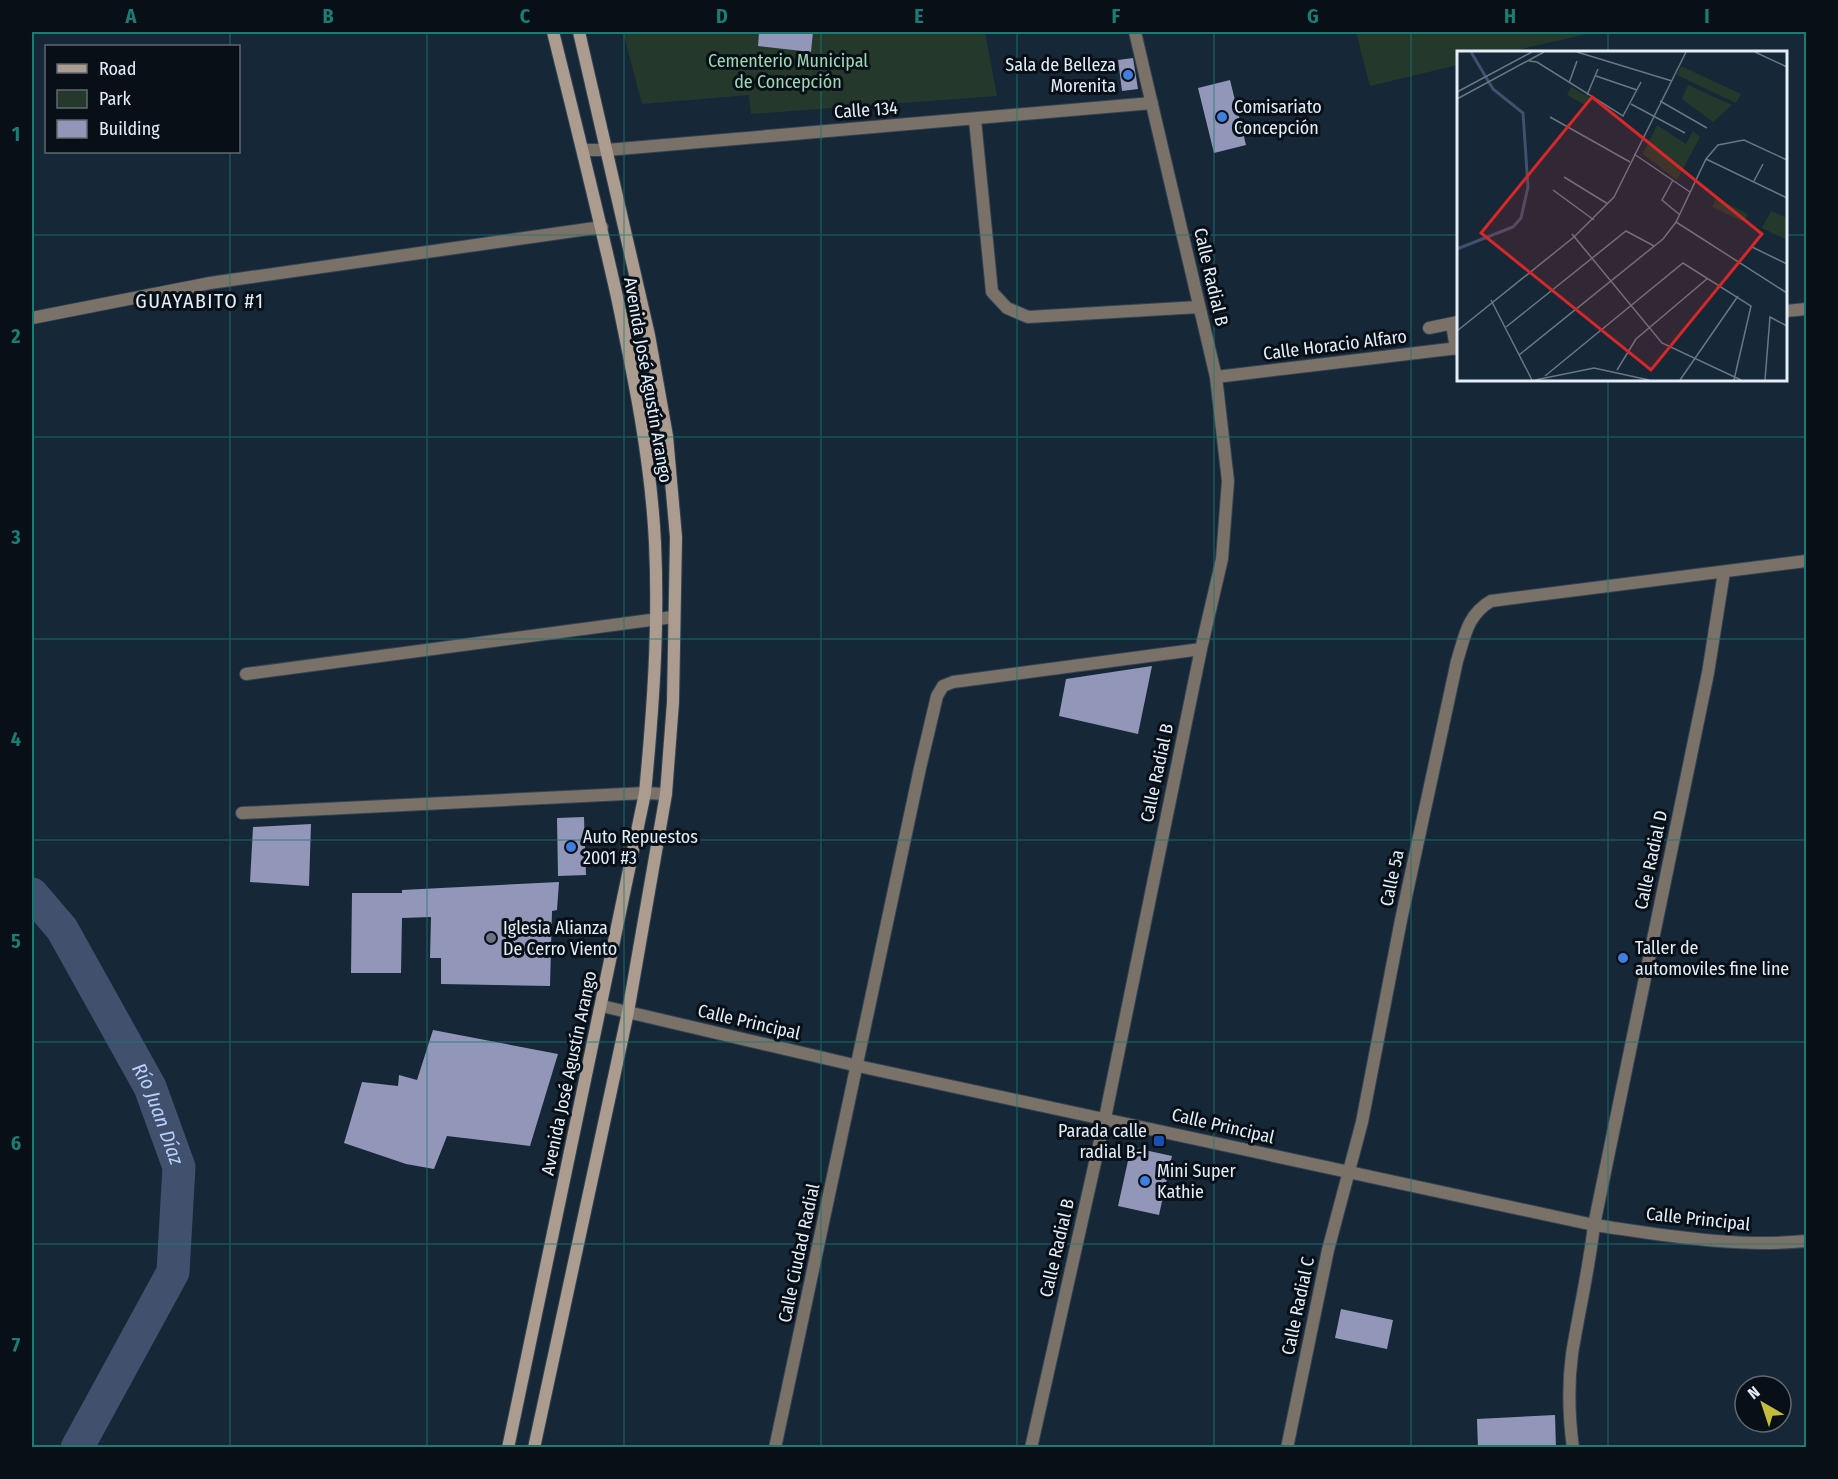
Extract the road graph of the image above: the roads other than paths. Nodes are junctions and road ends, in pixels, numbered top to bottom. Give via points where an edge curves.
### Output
1 (554, 32) edge
2 (579, 32) edge
3 (1135, 32) edge
4 (1152, 104) junction
5 (975, 120) junction
6 (583, 150) junction
7 (607, 150) junction
8 (602, 227) junction
9 (1199, 307) junction
10 (1806, 309) edge
11 (1787, 311) edge
12 (32, 318) edge
13 (1455, 323) edge
14 (1429, 328) dead end
15 (1457, 349) edge
16 (1216, 377) junction
17 (1806, 561) edge
18 (1724, 572) junction
19 (674, 617) junction
20 (656, 619) junction
21 (1201, 649) junction
22 (246, 674) dead end
23 (645, 793) junction
24 (666, 794) junction
25 (242, 813) dead end
26 (602, 1006) junction
27 (628, 1012) junction
28 (858, 1066) junction
29 (1105, 1118) junction
30 (1348, 1172) junction
31 (1594, 1225) junction
32 (1806, 1241) edge
33 (508, 1448) edge
34 (534, 1448) edge
35 (775, 1448) edge
36 (1031, 1448) edge
37 (1287, 1448) edge
38 (1573, 1448) edge

1 - 6 main road, Avenida José Agustín Arango
2 - 7 main road, Avenida José Agustín Arango
3 - 4 street, Calle Radial B
4 - 5 street, Calle 134
4 - 9 street, Calle Radial B
5 - 7 street, Calle 134
5 - 9 street via 992,292 1007,308 1028,317
6 - 7 street, Calle 134
6 - 8 main road, Avenida José Agustín Arango
7 - 19 main road, Avenida José Agustín Arango via 649,335 667,436 676,537
8 - 12 street via 210,283
8 - 20 main road, Avenida José Agustín Arango via 644,438 654,542
9 - 16 street, Calle Radial B
10 - 11 street
13 - 14 street
13 - 15 street
15 - 16 street, Calle Horacio Alfaro
16 - 21 street, Calle Radial B via 1228,480 1222,559
17 - 18 street
18 - 30 street, Calle 5a via 1491,601 1475,612 1457,661 1362,1122
18 - 31 street, Calle Radial D via 1708,673
19 - 20 street
19 - 24 main road, Avenida José Agustín Arango
20 - 22 street
20 - 23 main road, Avenida José Agustín Arango via 654,699
21 - 28 street, Calle Ciudad Radial via 943,686 937,696 920,768
21 - 29 street, Calle Radial B
23 - 24 street
23 - 25 street
23 - 26 main road, Avenida José Agustín Arango
24 - 27 main road, Avenida José Agustín Arango
26 - 27 street, Calle Principal
26 - 33 main road, Avenida José Agustín Arango
27 - 28 street, Calle Principal
27 - 34 main road, Avenida José Agustín Arango
28 - 29 street, Calle Principal
28 - 35 street, Calle Ciudad Radial
29 - 30 street, Calle Principal
29 - 36 street, Calle Radial B
30 - 31 street, Calle Principal
30 - 37 street, Calle Radial C
31 - 32 street, Calle Principal via 1710,1241
31 - 38 street, Calle Radial D via 1572,1356

